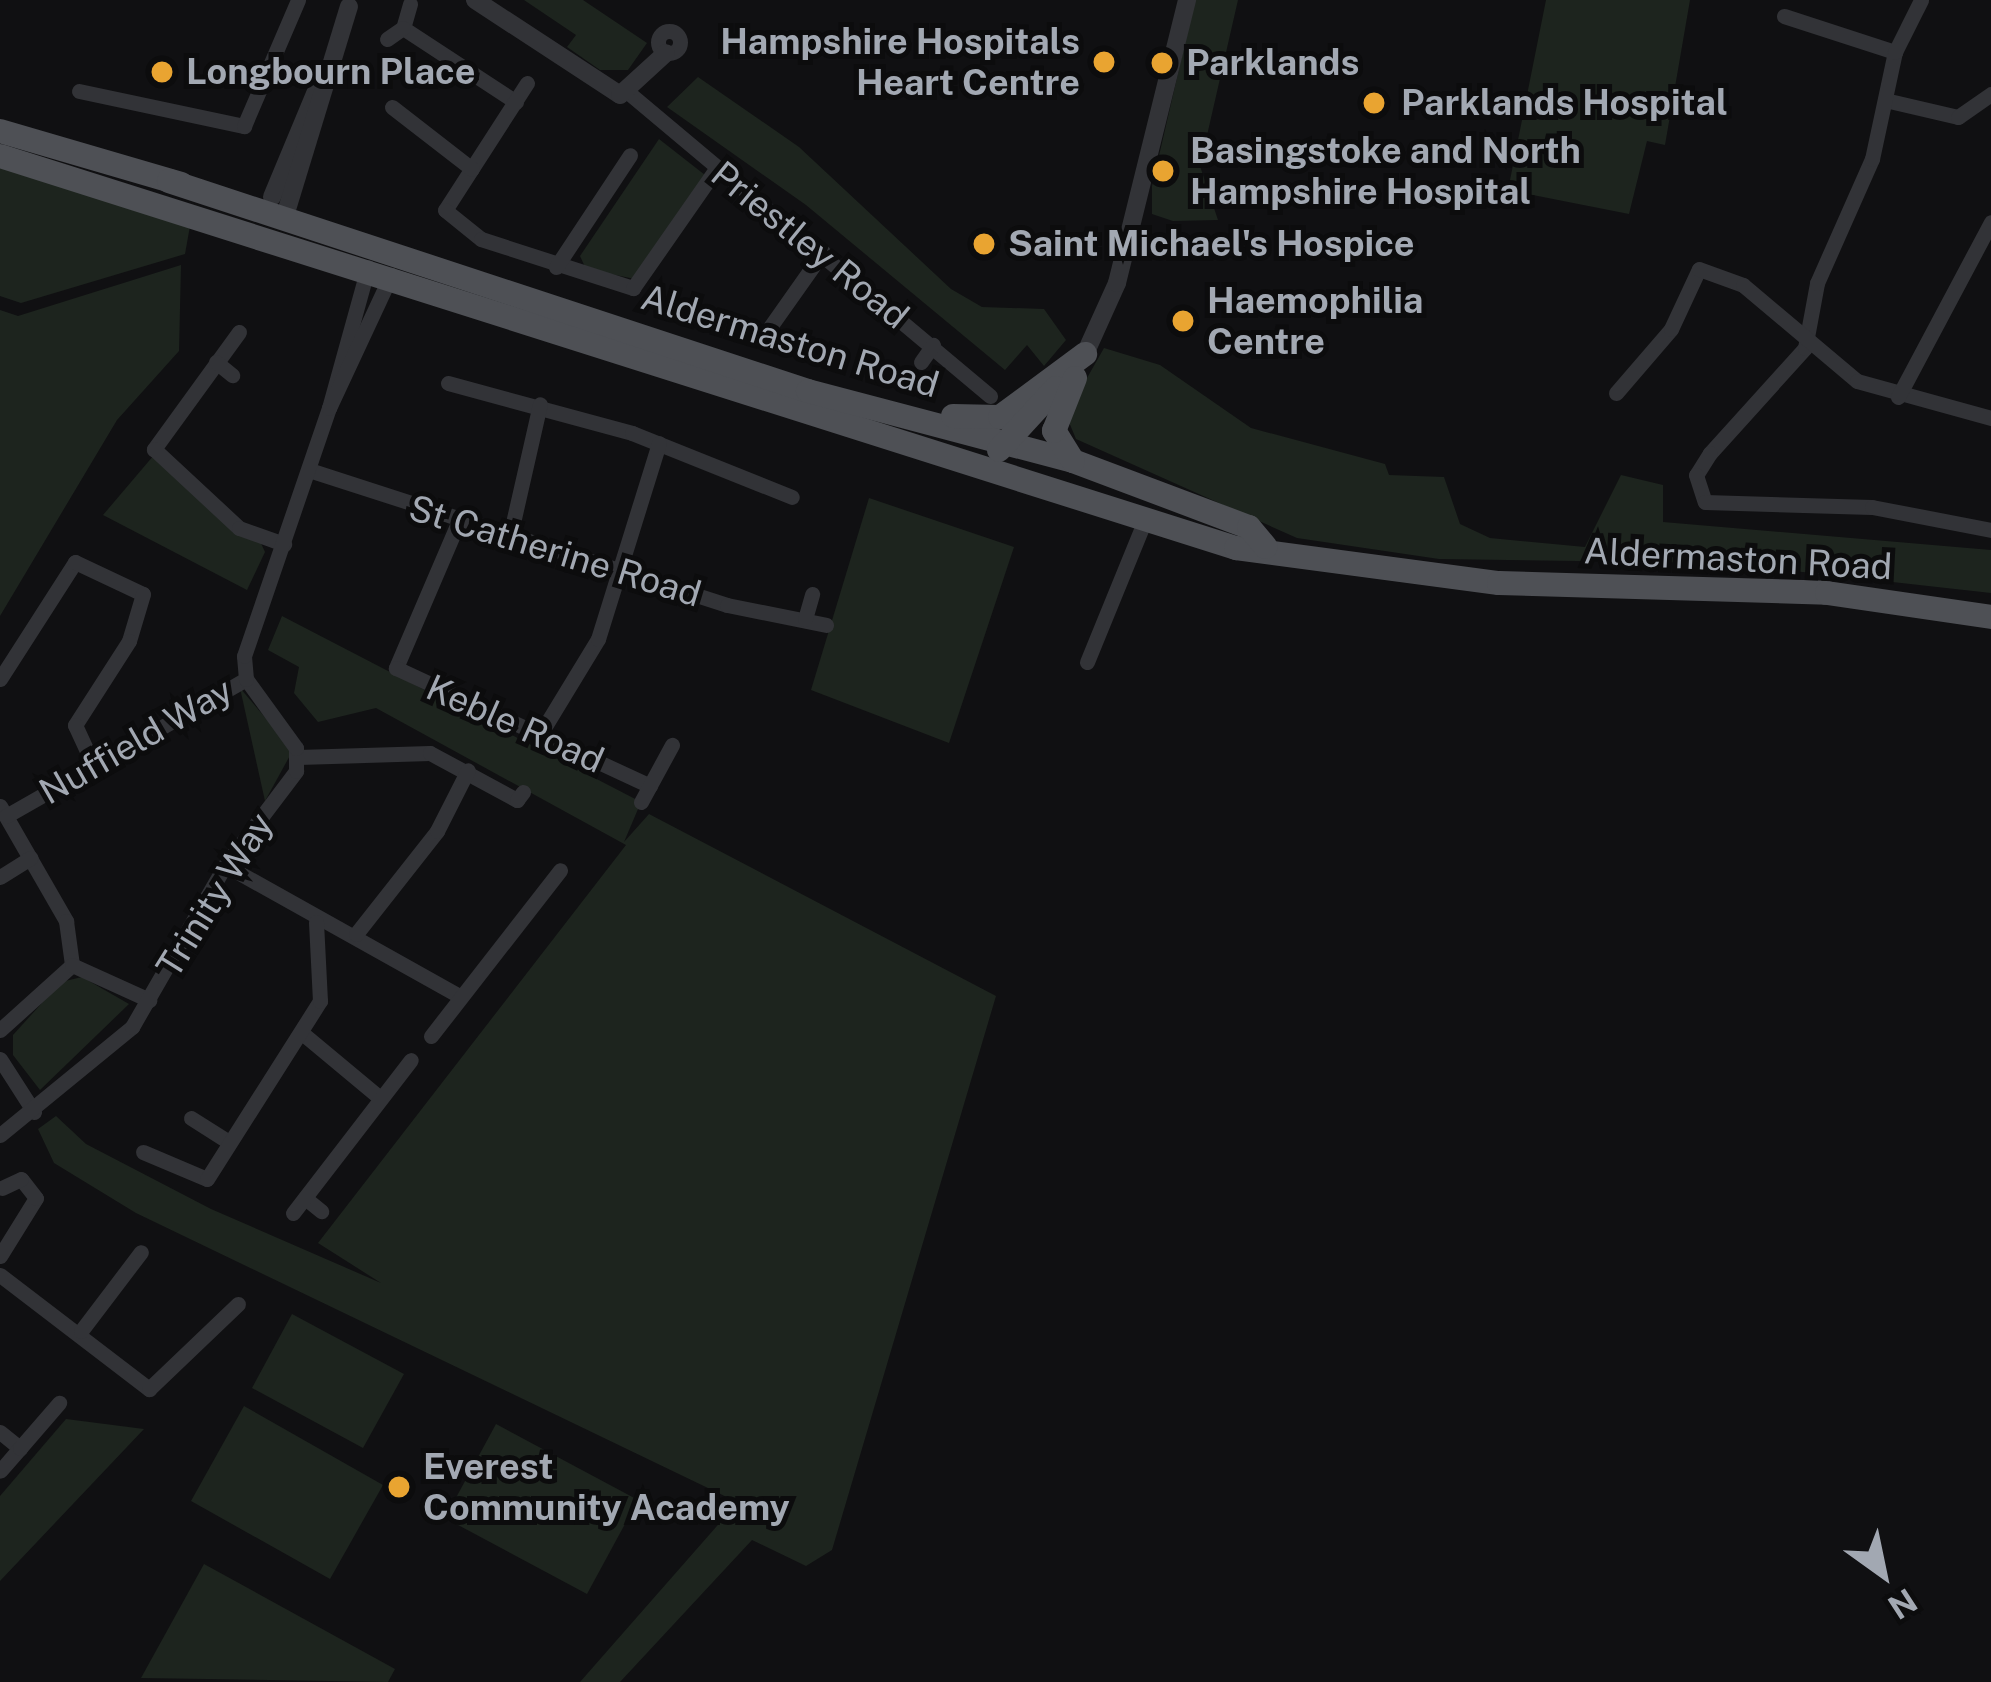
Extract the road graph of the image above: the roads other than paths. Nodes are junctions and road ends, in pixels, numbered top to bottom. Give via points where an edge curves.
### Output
1 (298, 0) edge
2 (475, 0) edge
3 (1186, 0) edge
4 (1921, 0) edge
5 (350, 4) edge
6 (410, 4) dead end
7 (1784, 16) dead end
8 (403, 28) junction
9 (387, 39) dead end
10 (662, 49) dead end
11 (1895, 52) junction
12 (527, 83) dead end
13 (79, 91) dead end
14 (633, 92) junction
15 (1991, 94) edge
16 (1885, 100) junction
17 (516, 102) junction
18 (392, 107) dead end
19 (322, 118) junction
20 (0, 131) edge
21 (629, 155) dead end
22 (0, 156) edge
23 (472, 169) junction
24 (716, 169) junction
25 (278, 208) junction
26 (1991, 222) edge
27 (319, 230) junction
28 (258, 239) junction
29 (386, 250) junction
30 (823, 251) junction
31 (556, 267) junction
32 (378, 277) junction
33 (770, 327) dead end
34 (239, 332) dead end
35 (933, 344) junction
36 (1805, 348) junction
37 (1085, 354) junction
38 (216, 362) junction
39 (922, 362) dead end
40 (232, 375) dead end
41 (448, 383) dead end
42 (1616, 393) dead end
43 (1898, 398) junction
44 (540, 404) junction
45 (329, 408) junction
46 (1991, 418) edge
47 (999, 419) junction
48 (659, 443) junction
49 (1073, 461) junction
50 (309, 470) junction
51 (984, 470) junction
52 (1156, 490) junction
53 (792, 497) dead end
54 (1087, 498) junction
55 (458, 523) junction
56 (1143, 523) junction
57 (1991, 530) edge
58 (510, 536) junction
59 (284, 544) junction
60 (1266, 547) junction
61 (618, 566) junction
62 (812, 595) dead end
63 (1991, 616) edge
64 (805, 619) junction
65 (826, 625) dead end
66 (1087, 662) dead end
67 (0, 679) edge
68 (246, 679) junction
69 (539, 736) junction
70 (673, 745) dead end
71 (298, 757) junction
72 (92, 762) junction
73 (468, 770) junction
74 (650, 785) junction
75 (523, 792) dead end
76 (641, 802) dead end
77 (3, 811) edge
78 (30, 858) junction
79 (225, 865) junction
80 (0, 877) edge
81 (559, 881) dead end
82 (316, 922) junction
83 (356, 934) junction
84 (71, 964) junction
85 (461, 997) junction
86 (149, 1000) junction
87 (0, 1030) edge
88 (302, 1033) junction
89 (431, 1036) dead end
90 (0, 1059) edge
91 (412, 1060) dead end
92 (380, 1098) junction
93 (34, 1112) junction
94 (191, 1118) dead end
95 (0, 1135) edge
96 (229, 1142) junction
97 (143, 1152) dead end
98 (2, 1188) edge
99 (304, 1198) junction
100 (321, 1210) dead end
101 (293, 1213) dead end
102 (141, 1252) dead end
103 (0, 1256) edge
104 (0, 1275) edge
105 (238, 1304) dead end
106 (81, 1331) junction
107 (59, 1403) dead end
108 (0, 1432) edge
109 (20, 1448) junction
110 (0, 1471) edge

1 - 13 street via 244,126
2 - 14 street, Priestley Road via 586,78
3 - 37 street via 1117,283
4 - 11 street
5 - 19 street
5 - 25 street
6 - 8 street
7 - 11 street
8 - 9 street
8 - 17 street
10 - 14 street
11 - 16 street
12 - 17 street
14 - 24 street, Priestley Road
15 - 16 street via 1958,117
16 - 36 street via 1817,283
17 - 23 street
18 - 23 street
19 - 25 street
19 - 27 street via 305,195
20 - 25 main road, Aldermaston Road
21 - 31 street
22 - 28 main road, Aldermaston Road
23 - 31 street via 445,210 481,239
24 - 30 street, Priestley Road
24 - 31 street via 633,288
25 - 27 main road, Aldermaston Road
25 - 28 main road
25 - 32 main road, Aldermaston Road via 300,240
26 - 43 street
27 - 29 main road, Aldermaston Road
28 - 32 main road, Aldermaston Road
29 - 32 street
29 - 32 street
29 - 47 main road, Aldermaston Road via 808,391
30 - 33 street
30 - 35 street, Priestley Road
32 - 45 street
32 - 45 street
32 - 51 main road, Aldermaston Road
34 - 38 street
35 - 39 street
35 - 47 street, Priestley Road
36 - 42 street via 1743,285 1696,269 1671,328
36 - 43 street
36 - 57 street via 1710,453 1696,475 1705,502 1872,506
37 - 47 main road
37 - 49 main road via 1054,431
38 - 40 street
38 - 59 street via 154,449 239,528
41 - 44 street
43 - 46 street
44 - 48 street
44 - 58 street
45 - 50 street
47 - 49 main road, Aldermaston Road
47 - 51 main road
47 - 54 main road via 1008,457
48 - 53 street
48 - 61 street
49 - 52 main road, Aldermaston Road
50 - 55 street, St Catherine Road
50 - 59 street
51 - 54 main road, Aldermaston Road
52 - 56 main road
52 - 60 main road, Aldermaston Road via 1249,527
54 - 56 main road, Aldermaston Road
55 - 58 street, St Catherine Road
55 - 69 street, Keble Road via 392,659
56 - 60 main road, Aldermaston Road
56 - 66 street
58 - 61 street, St Catherine Road
59 - 68 street
60 - 63 main road, Aldermaston Road via 1499,583 1827,593
61 - 64 street, St Catherine Road
61 - 69 street via 598,639
62 - 64 street
64 - 65 street, St Catherine Road
67 - 72 street via 75,562 143,594 129,641 75,725
68 - 71 street
68 - 72 street, Nuffield Way
69 - 74 street, Keble Road
70 - 74 street
71 - 73 street via 430,753
71 - 79 street, Trinity Way
72 - 77 street, Nuffield Way
73 - 75 street via 517,800
73 - 83 street via 413,866
74 - 76 street
77 - 78 street, Nuffield Way
78 - 80 street
78 - 84 street, Nuffield Way via 66,921
79 - 82 street
79 - 86 street, Trinity Way
81 - 85 street
82 - 83 street
82 - 88 street via 320,1001
83 - 85 street
84 - 86 street
84 - 87 street
85 - 89 street
86 - 93 street, Trinity Way via 103,1058
88 - 92 street
88 - 96 street
90 - 93 street
91 - 92 street
92 - 99 street
93 - 95 street, Trinity Way
94 - 96 street
96 - 97 street via 197,1183
98 - 103 street via 21,1179 36,1198
99 - 100 street
99 - 101 street
102 - 106 street
104 - 106 street
105 - 106 street via 149,1389
107 - 109 street
108 - 109 street
109 - 110 street

